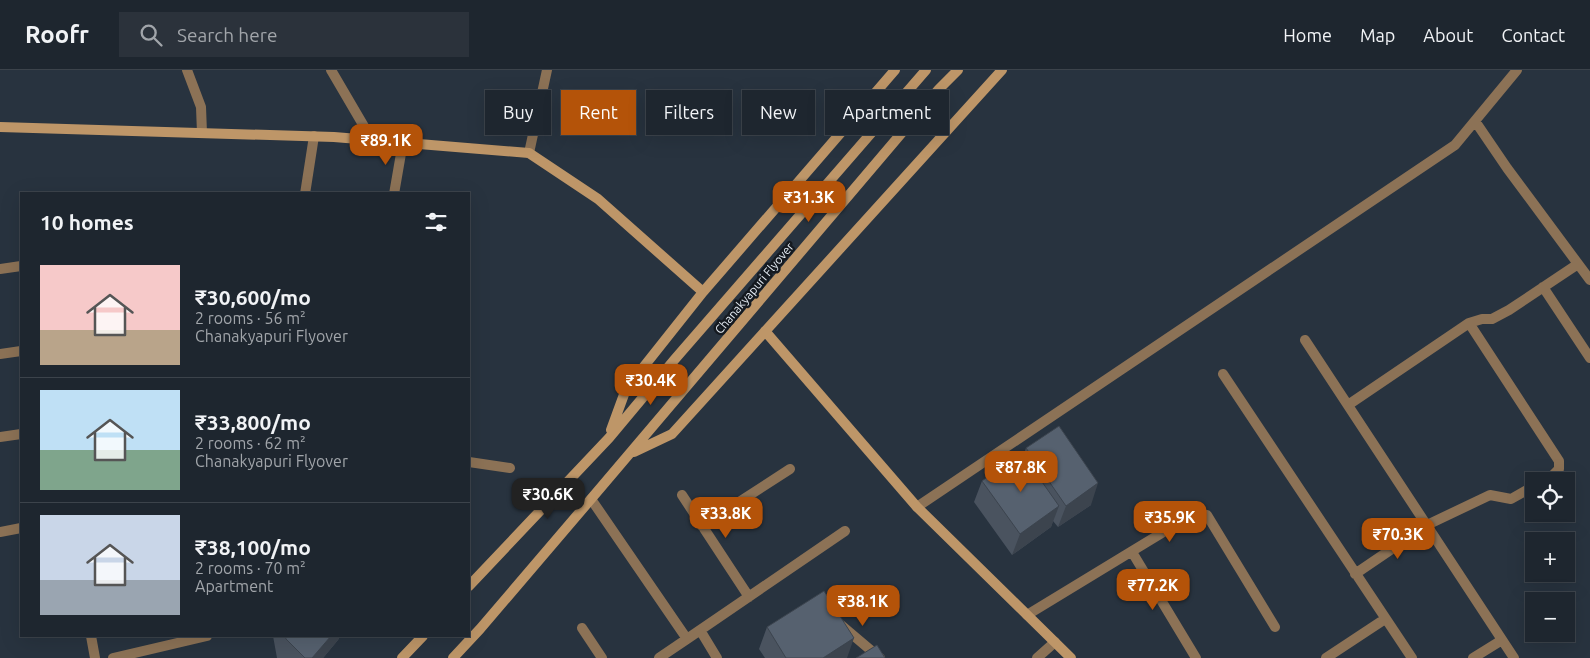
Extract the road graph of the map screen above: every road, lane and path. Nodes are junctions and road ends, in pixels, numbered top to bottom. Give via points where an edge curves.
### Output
1 (187, 70) edge
2 (331, 70) edge
3 (547, 70) edge
4 (895, 70) edge
5 (926, 70) edge
6 (958, 70) edge
7 (1002, 70) edge
8 (1517, 70) edge
9 (1475, 121) junction
10 (0, 127) edge
11 (202, 133) junction
12 (314, 136) junction
13 (372, 140) junction
14 (403, 142) junction
15 (530, 153) junction
16 (305, 192) edge
17 (394, 192) edge
18 (1578, 264) junction
19 (20, 266) edge
20 (0, 269) edge
21 (1590, 280) edge
22 (1543, 287) junction
23 (703, 292) junction
24 (1469, 323) junction
25 (765, 331) junction
26 (1305, 340) dead end
27 (20, 351) edge
28 (0, 354) edge
29 (1590, 358) edge
30 (1223, 374) dead end
31 (1348, 405) junction
32 (20, 434) edge
33 (0, 437) edge
34 (609, 438) junction
35 (629, 455) junction
36 (470, 462) edge
37 (510, 468) dead end
38 (790, 469) dead end
39 (1557, 472) edge
40 (1525, 491) edge
41 (682, 495) dead end
42 (591, 499) junction
43 (917, 507) junction
44 (1427, 525) junction
45 (702, 526) junction
46 (20, 528) edge
47 (845, 531) dead end
48 (0, 532) edge
49 (1132, 552) junction
50 (1356, 574) junction
51 (470, 585) edge
52 (749, 597) junction
53 (830, 616) edge
54 (1027, 616) junction
55 (1385, 619) junction
56 (1275, 627) dead end
57 (582, 628) dead end
58 (700, 630) junction
59 (91, 637) edge
60 (203, 637) edge
61 (421, 637) edge
62 (687, 640) junction
63 (1502, 640) junction
64 (1055, 642) junction
65 (876, 657) edge
66 (95, 658) edge
67 (113, 658) edge
68 (402, 658) edge
69 (453, 658) edge
70 (602, 658) edge
71 (658, 658) edge
72 (718, 658) edge
73 (1037, 658) edge
74 (1071, 658) edge
75 (1196, 658) edge
76 (1326, 658) edge
77 (1412, 658) edge
78 (1474, 658) edge
79 (1514, 658) edge

1 - 11 street via 201,107
2 - 13 street
3 - 15 street
4 - 23 street
5 - 34 street, Chanakyapuri Flyover
6 - 35 street, Chanakyapuri Flyover
7 - 25 street
8 - 9 street
9 - 18 street
9 - 43 street via 1455,145
10 - 11 street
11 - 12 street
12 - 13 street
12 - 16 street
13 - 14 street
14 - 15 street
14 - 17 street
15 - 23 street via 598,199
18 - 21 street
18 - 22 street
19 - 20 street
22 - 24 street via 1492,319
22 - 29 street
23 - 34 street via 626,389
24 - 31 street
24 - 39 street via 1559,461
25 - 35 street via 672,434
25 - 43 street
26 - 31 street
27 - 28 street
30 - 50 street
31 - 44 street
32 - 33 street
34 - 51 street, Chanakyapuri Flyover
35 - 42 street, Chanakyapuri Flyover
36 - 37 street
38 - 45 street
40 - 44 street via 1511,499 1490,495
41 - 45 street
42 - 62 street
42 - 69 street, Chanakyapuri Flyover
43 - 54 street
44 - 50 street
44 - 63 street
45 - 52 street
46 - 48 street
47 - 52 street
49 - 54 street
49 - 56 street via 1193,514 1207,515
49 - 75 street
50 - 55 street
52 - 58 street
53 - 65 street
54 - 64 street
55 - 76 street
55 - 77 street
57 - 70 street
58 - 62 street
58 - 72 street
59 - 66 street
60 - 67 street
61 - 68 street
62 - 71 street
63 - 78 street
63 - 79 street
64 - 73 street
64 - 74 street

